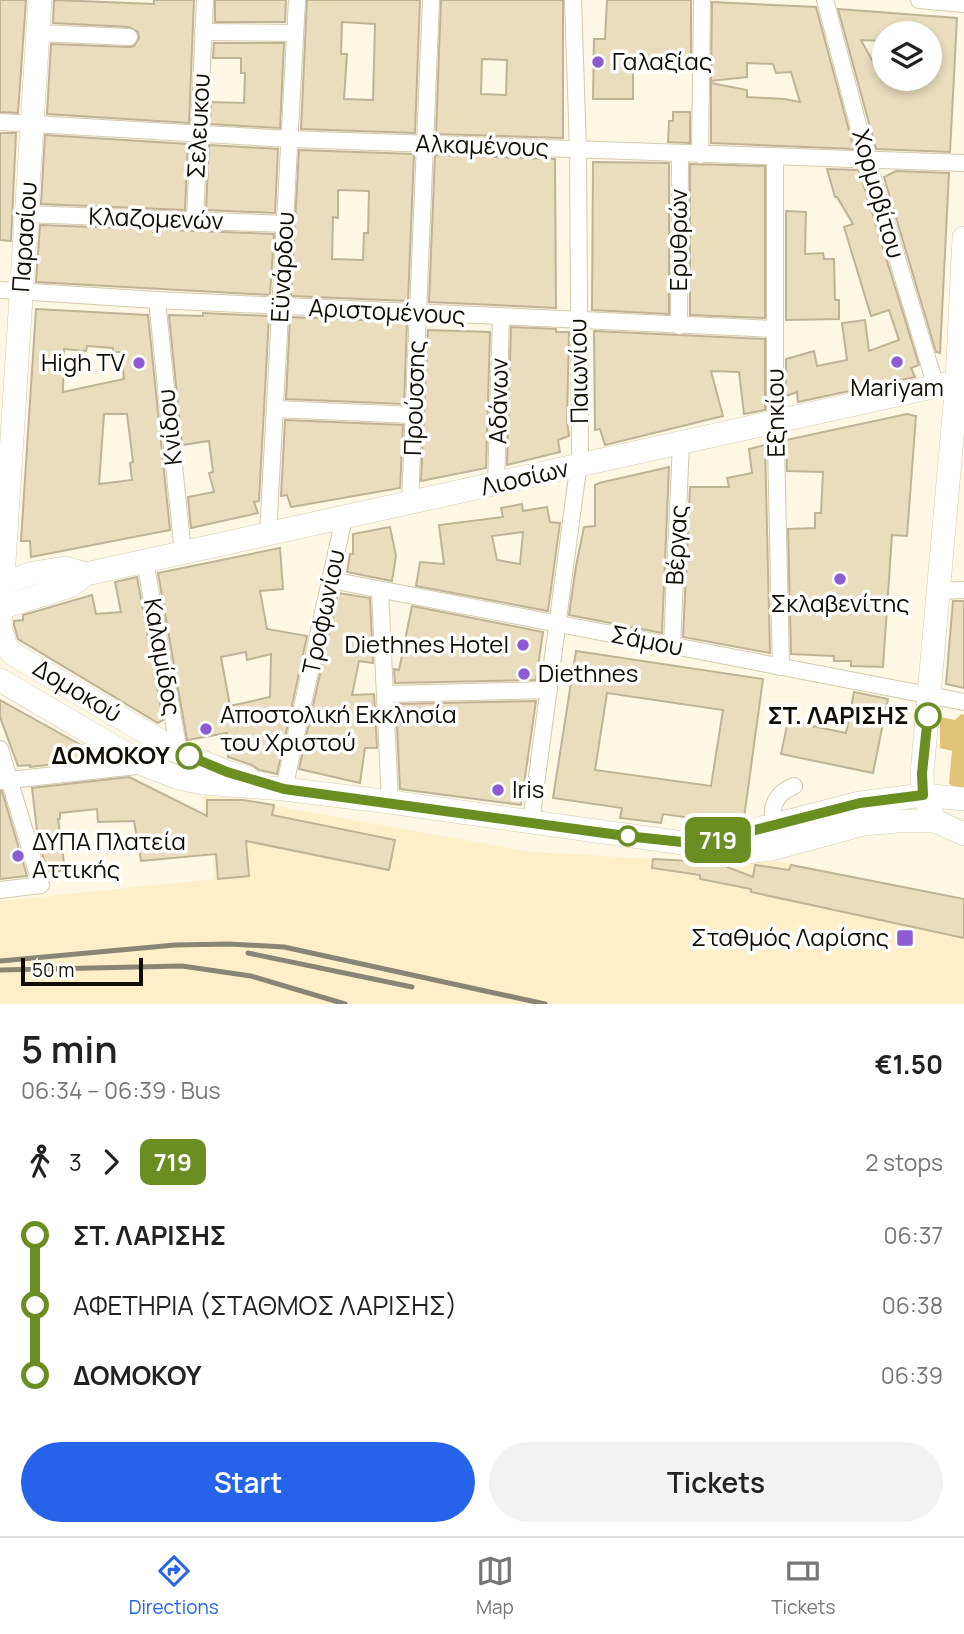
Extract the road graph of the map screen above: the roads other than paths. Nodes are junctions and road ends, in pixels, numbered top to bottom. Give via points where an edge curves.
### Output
1 (40, 0) edge
2 (205, 0) edge
3 (297, 0) edge
4 (431, 0) edge
5 (573, 0) edge
6 (702, 0) edge
7 (825, 0) edge
8 (919, 0) edge
9 (964, 4) edge
10 (203, 32) junction
11 (38, 33) junction
12 (295, 33) junction
13 (129, 37) dead end
14 (0, 122) edge
15 (32, 126) junction
16 (198, 134) junction
17 (290, 139) junction
18 (426, 144) junction
19 (578, 149) junction
20 (680, 154) junction
21 (700, 155) junction
22 (775, 158) junction
23 (868, 162) junction
24 (964, 163) edge
25 (26, 214) junction
26 (195, 220) junction
27 (285, 224) junction
28 (964, 237) edge
29 (10, 291) edge
30 (157, 300) junction
31 (281, 306) junction
32 (418, 313) junction
33 (501, 317) junction
34 (578, 321) junction
35 (679, 326) junction
36 (774, 329) junction
37 (952, 383) edge
38 (275, 409) junction
39 (414, 415) junction
40 (775, 422) junction
41 (6, 438) edge
42 (681, 443) junction
43 (578, 466) junction
44 (496, 484) junction
45 (410, 503) junction
46 (344, 517) junction
47 (268, 534) junction
48 (183, 553) junction
49 (145, 561) junction
50 (86, 574) junction
51 (331, 580) junction
52 (1, 584) edge
53 (380, 590) junction
54 (964, 590) edge
55 (939, 591) junction
56 (0, 617) edge
57 (558, 624) junction
58 (672, 646) junction
59 (781, 667) junction
60 (0, 680) edge
61 (549, 690) junction
62 (386, 694) junction
63 (929, 696) junction
64 (964, 702) edge
65 (106, 743) junction
66 (0, 749) edge
67 (179, 752) junction
68 (145, 765) junction
69 (100, 771) junction
70 (5, 781) edge
71 (794, 786) dead end
72 (284, 789) junction
73 (923, 795) junction
74 (964, 799) edge
75 (390, 802) junction
76 (935, 821) junction
77 (531, 822) junction
78 (776, 826) junction
79 (964, 834) edge
80 (701, 844) junction
81 (0, 890) edge

1 - 11 main road, Παρασίου
2 - 10 street, Σελευκου
3 - 12 street, Εϋνάρδου
4 - 18 street, Προύσσης
5 - 19 street, Παιωνίου
6 - 21 street, Ερυθρών
7 - 23 street, Χορμοβίτου
8 - 9 street
10 - 12 street
10 - 16 street, Σελευκου
11 - 13 street
11 - 15 main road, Παρασίου
12 - 17 street, Εϋνάρδου
14 - 15 street, Αλκαμένους
15 - 16 street, Αλκαμένους
15 - 25 main road, Παρασίου
16 - 17 street, Αλκαμένους
16 - 26 street, Σελευκου
17 - 18 street, Αλκαμένους
17 - 27 street, Εϋνάρδου
18 - 19 street, Αλκαμένους
18 - 32 street, Προύσσης
19 - 20 street, Αλκαμένους
19 - 34 street, Παιωνίου
20 - 21 street, Αλκαμένους
20 - 35 street, Ερυθρών
21 - 22 street, Αλκαμένους
22 - 23 street, Αλκαμένους
22 - 36 street, Εξηκίου
23 - 24 street, Αλκαμένους
23 - 37 street, Χορμοβίτου
25 - 26 street, Κλαζομενών
25 - 29 main road, Παρασίου
26 - 27 street, Κλαζομενών
27 - 31 street, Εϋνάρδου
28 - 37 main road
29 - 30 street, Αριστομένους
29 - 41 main road, Παρασίου
30 - 31 street, Αριστομένους
30 - 48 street, Κνίδου
31 - 32 street, Αριστομένους
31 - 38 street, Εϋνάρδου
32 - 33 street, Αριστομένους
32 - 39 street, Προύσσης
33 - 34 street, Αριστομένους
33 - 44 street, Αδάνων
34 - 35 street, Αριστομένους
34 - 43 street, Παιωνίου
35 - 36 street, Αριστομένους
36 - 40 street, Εξηκίου
37 - 40 main road, Λιοσίων
37 - 55 main road
38 - 39 street
38 - 47 street, Εϋνάρδου
39 - 45 street, Προύσσης
40 - 42 main road, Λιοσίων
40 - 59 street, Εξηκίου
41 - 52 main road, Παρασίου
42 - 43 main road, Λιοσίων
42 - 58 street, Βέργας
43 - 44 main road, Λιοσίων
43 - 57 street, Παιωνίου
44 - 45 main road, Λιοσίων
45 - 46 main road, Λιοσίων
46 - 47 main road, Λιοσίων
46 - 51 street, Τροφωνίου
47 - 48 main road, Λιοσίων
48 - 49 main road, Λιοσίων
49 - 50 main road, Λιοσίων
49 - 67 street, Καλαμίδος
50 - 52 main road, Λιοσίων via 65,568
50 - 56 main road, Λιοσίων
51 - 53 street, Σάμου
51 - 72 street, Τροφωνίου
52 - 56 main road, Παρασίου
53 - 57 street, Σάμου
53 - 62 street
54 - 55 street
55 - 63 main road
56 - 67 main road, Δομοκού via 6,647 13,654
57 - 58 street, Σάμου
57 - 61 street, Παιωνίου
58 - 59 street, Σάμου
59 - 63 street, Σάμου
60 - 65 main road, Δομοκού
61 - 62 street
61 - 77 street, Παιωνίου
62 - 75 street
63 - 64 street, Σάμου
63 - 73 main road
65 - 68 main road, Δομοκού
65 - 69 street
66 - 70 street
67 - 72 main road, Δομοκού
68 - 69 street
68 - 72 main road, Δομοκού via 179,779
69 - 70 street
70 - 81 street via 41,885
71 - 78 street via 785,789 774,803
72 - 75 main road, Δομοκού
73 - 74 main road
73 - 76 main road
73 - 78 main road via 860,803
75 - 77 main road, Δομοκού
76 - 79 main road
76 - 80 main road, Δομοκού via 864,824 747,852
77 - 80 main road, Δομοκού
78 - 80 main road

